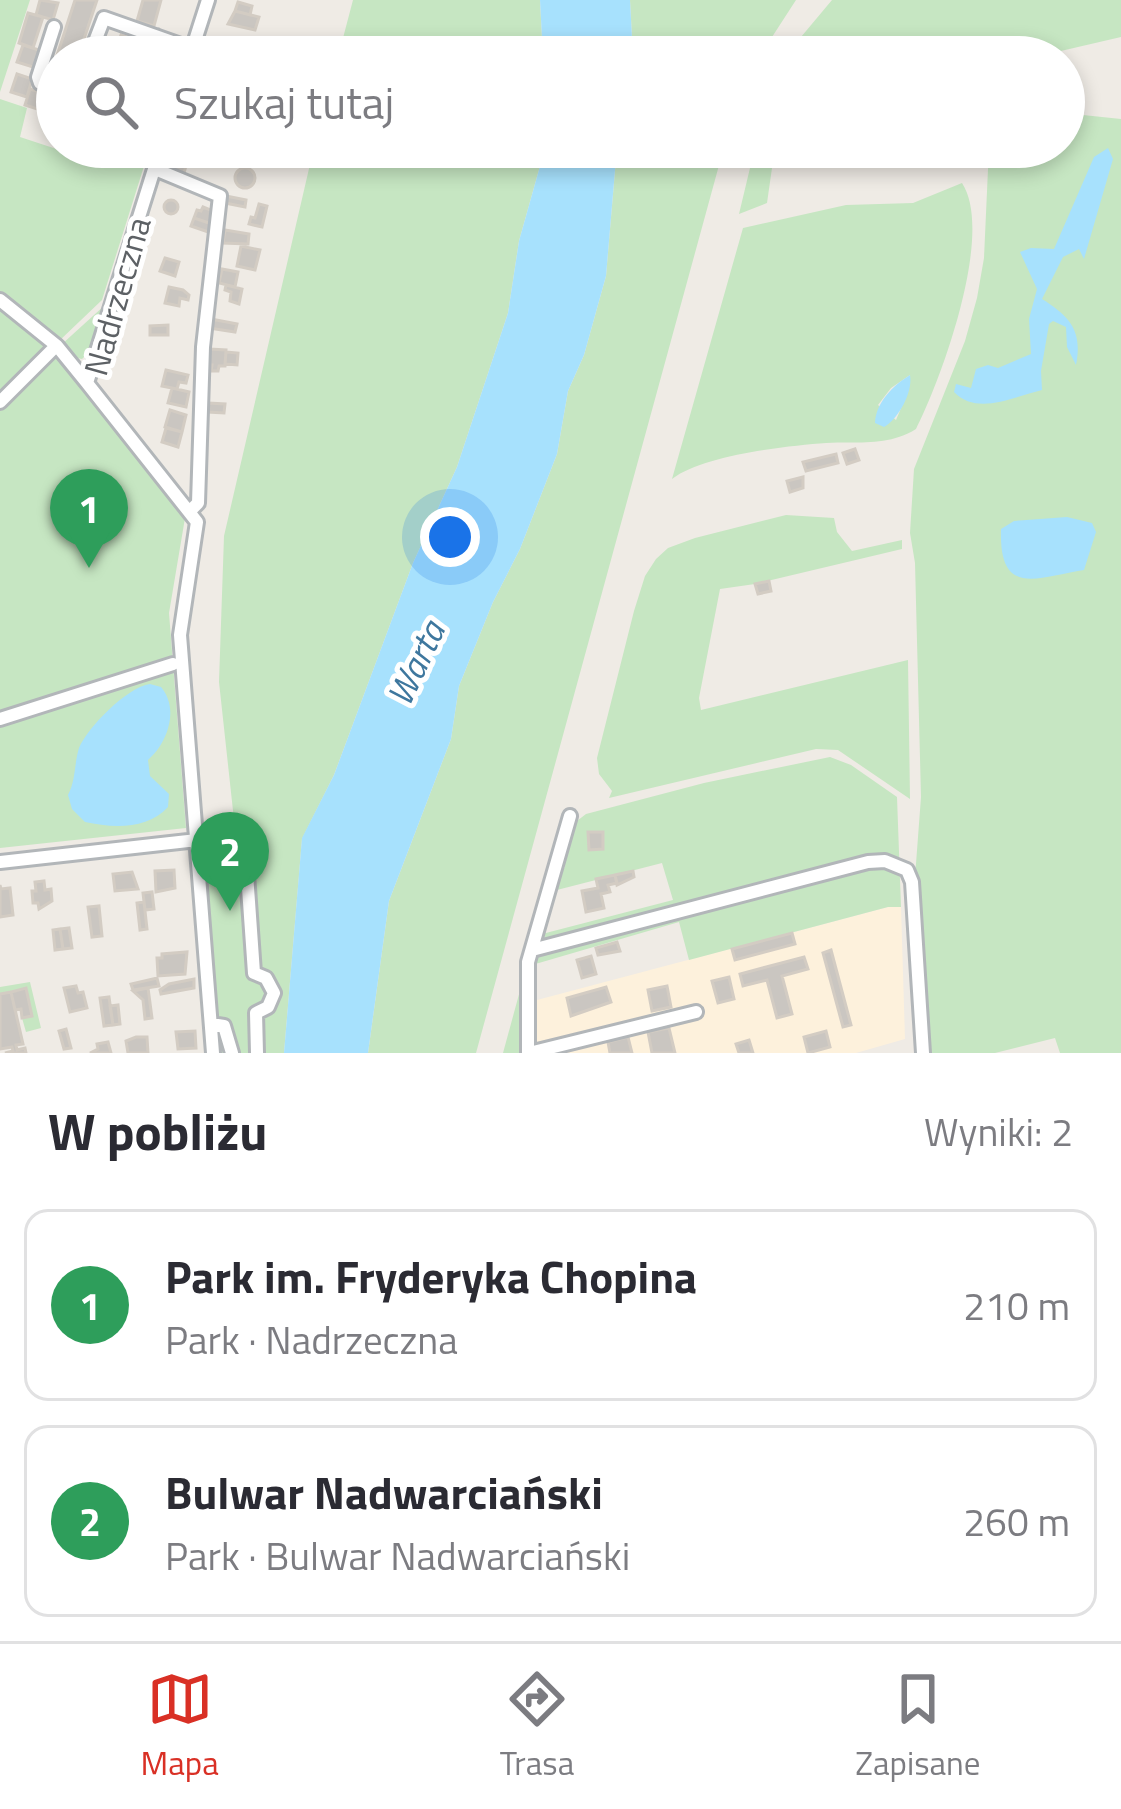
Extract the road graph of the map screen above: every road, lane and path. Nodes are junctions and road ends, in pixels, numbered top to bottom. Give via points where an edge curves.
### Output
1 (208, 0) edge
2 (54, 27) dead end
3 (51, 36) edge
4 (97, 36) edge
5 (155, 36) edge
6 (196, 36) edge
7 (155, 169) joint
8 (0, 300) edge
9 (52, 350) dead end
10 (87, 383) junction
11 (0, 401) edge
12 (190, 511) junction
13 (172, 664) dead end
14 (0, 719) edge
15 (570, 816) dead end
16 (244, 831) dead end
17 (196, 840) junction
18 (0, 862) edge
19 (532, 950) junction
20 (696, 1012) dead end
21 (211, 1024) junction
22 (213, 1053) edge
23 (232, 1053) edge
24 (257, 1053) edge
25 (528, 1053) edge
26 (923, 1053) edge

1 - 6 street
2 - 3 street
4 - 5 street via 104,18
7 - 10 street, Nadrzeczna
7 - 12 street via 220,196 203,347 198,503
8 - 10 street via 57,346
9 - 11 street
10 - 12 street, Nadrzeczna
12 - 17 street via 197,522 181,635
13 - 14 street
15 - 19 street
16 - 24 street via 254,973 274,993 256,1013
17 - 18 street
17 - 21 street
19 - 25 street
19 - 26 street via 868,862 900,866 913,882
20 - 25 street
21 - 22 street
21 - 23 street via 224,1026

